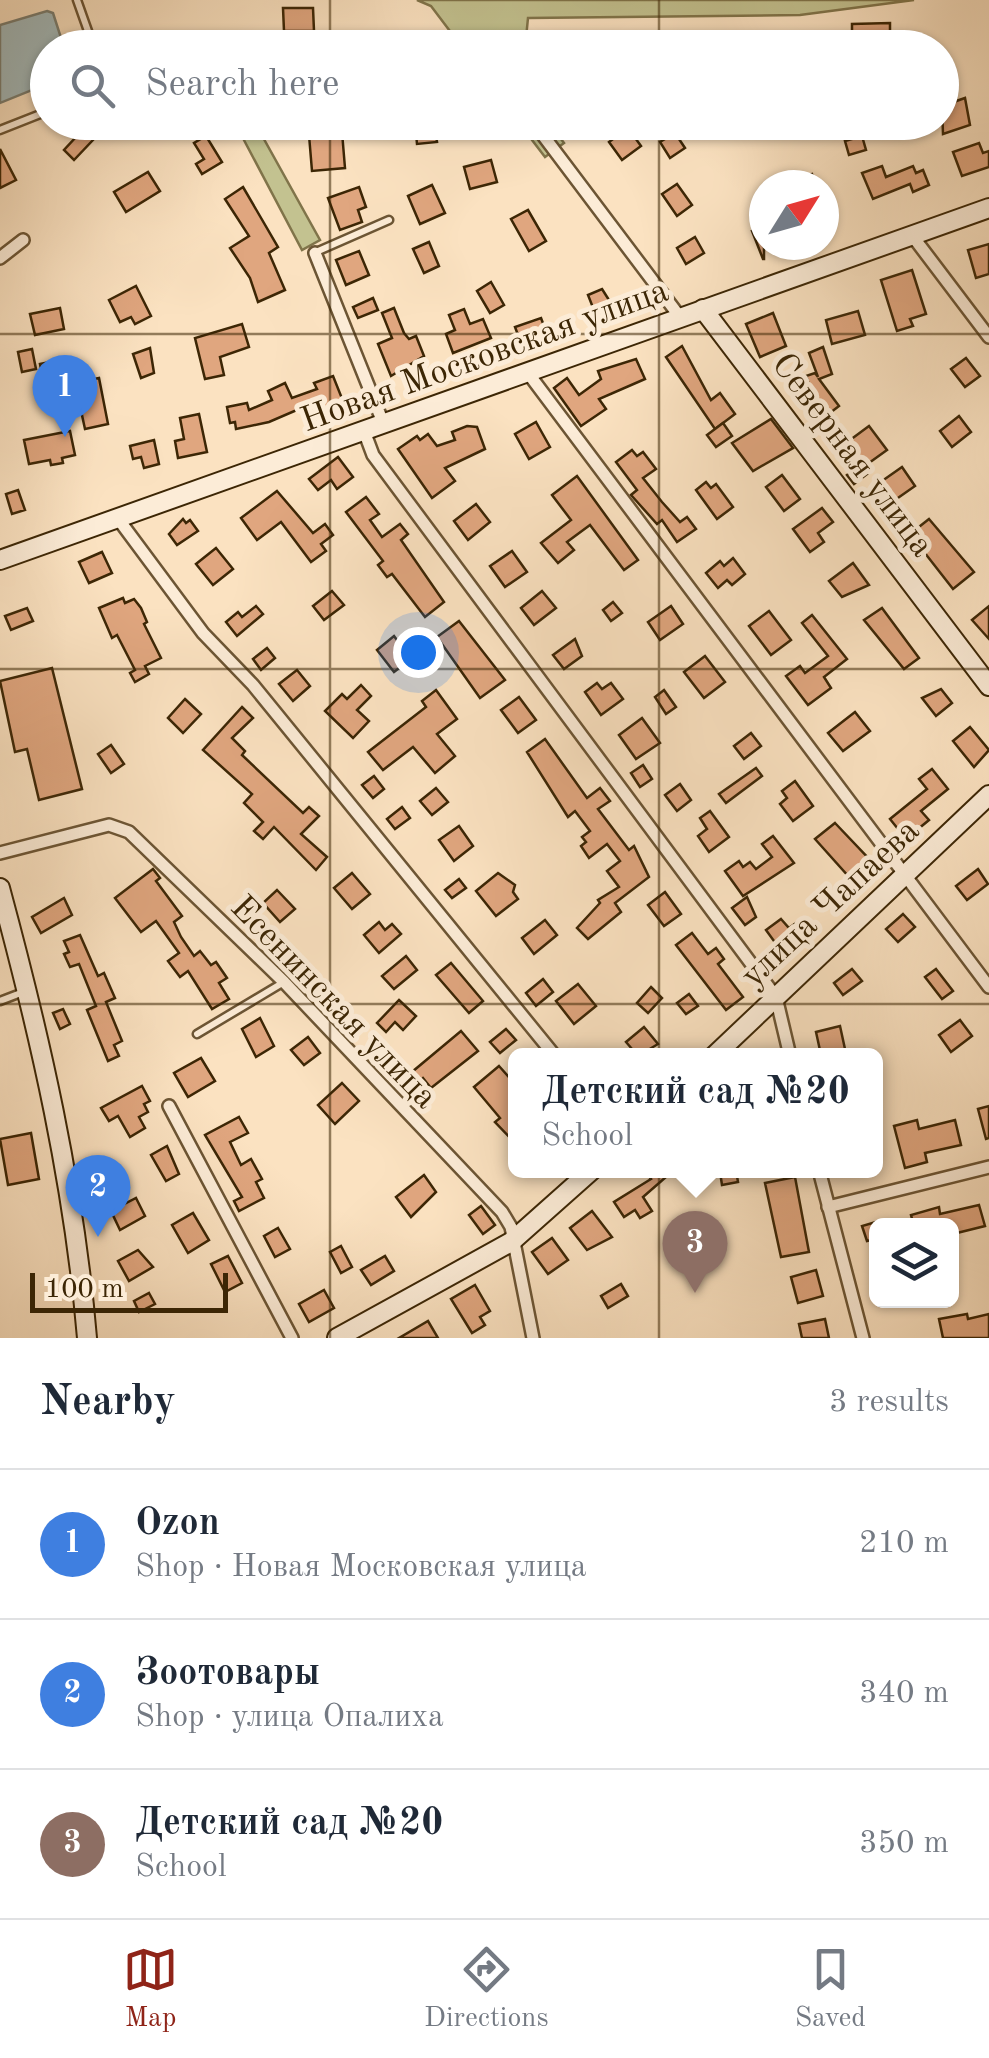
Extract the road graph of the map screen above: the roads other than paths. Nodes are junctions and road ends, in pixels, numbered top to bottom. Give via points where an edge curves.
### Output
1 (77, 0) edge
2 (88, 30) edge
3 (30, 118) edge
4 (0, 130) edge
5 (546, 140) edge
6 (989, 208) edge
7 (390, 220) dead end
8 (910, 234) junction
9 (23, 240) dead end
10 (314, 253) joint
11 (0, 258) edge
12 (703, 310) junction
13 (680, 318) junction
14 (989, 337) edge
15 (528, 373) junction
16 (384, 425) junction
17 (364, 431) junction
18 (119, 520) junction
19 (0, 560) edge
20 (989, 686) edge
21 (989, 795) edge
22 (0, 852) edge
23 (906, 876) junction
24 (0, 888) edge
25 (284, 982) junction
26 (989, 986) edge
27 (27, 991) junction
28 (776, 997) junction
29 (0, 1001) edge
30 (198, 1034) dead end
31 (548, 1048) edge
32 (722, 1048) edge
33 (788, 1048) edge
34 (168, 1106) dead end
35 (989, 1168) edge
36 (583, 1178) edge
37 (821, 1178) edge
38 (828, 1207) junction
39 (511, 1242) junction
40 (86, 1338) edge
41 (292, 1338) edge
42 (336, 1338) edge
43 (533, 1338) edge
44 (863, 1338) edge

1 - 2 lane
3 - 4 lane
5 - 13 street
6 - 8 street, Новая Московская улица
7 - 10 lane
8 - 12 street, Новая Московская улица
8 - 14 street
9 - 11 street
10 - 16 street
12 - 13 street, Новая Московская улица
12 - 20 street, Северная улица
13 - 15 street, Новая Московская улица
15 - 16 street, Новая Московская улица
15 - 23 street
16 - 17 street, Новая Московская улица
17 - 18 street, Новая Московская улица
17 - 28 street via 374,455
18 - 19 street, Новая Московская улица
18 - 31 street via 203,633 254,684
21 - 23 street, улица Чапаева
22 - 25 street, Есенинская улица via 120,827
23 - 26 street
23 - 28 street, улица Чапаева
24 - 27 street
25 - 30 lane
25 - 39 street, Есенинская улица via 502,1212
27 - 29 lane
27 - 40 street via 76,1225
28 - 32 street, улица Чапаева
28 - 33 street
34 - 41 street
35 - 38 street
36 - 39 street
37 - 38 street
38 - 44 street
39 - 42 street
39 - 43 street, Есенинская улица

